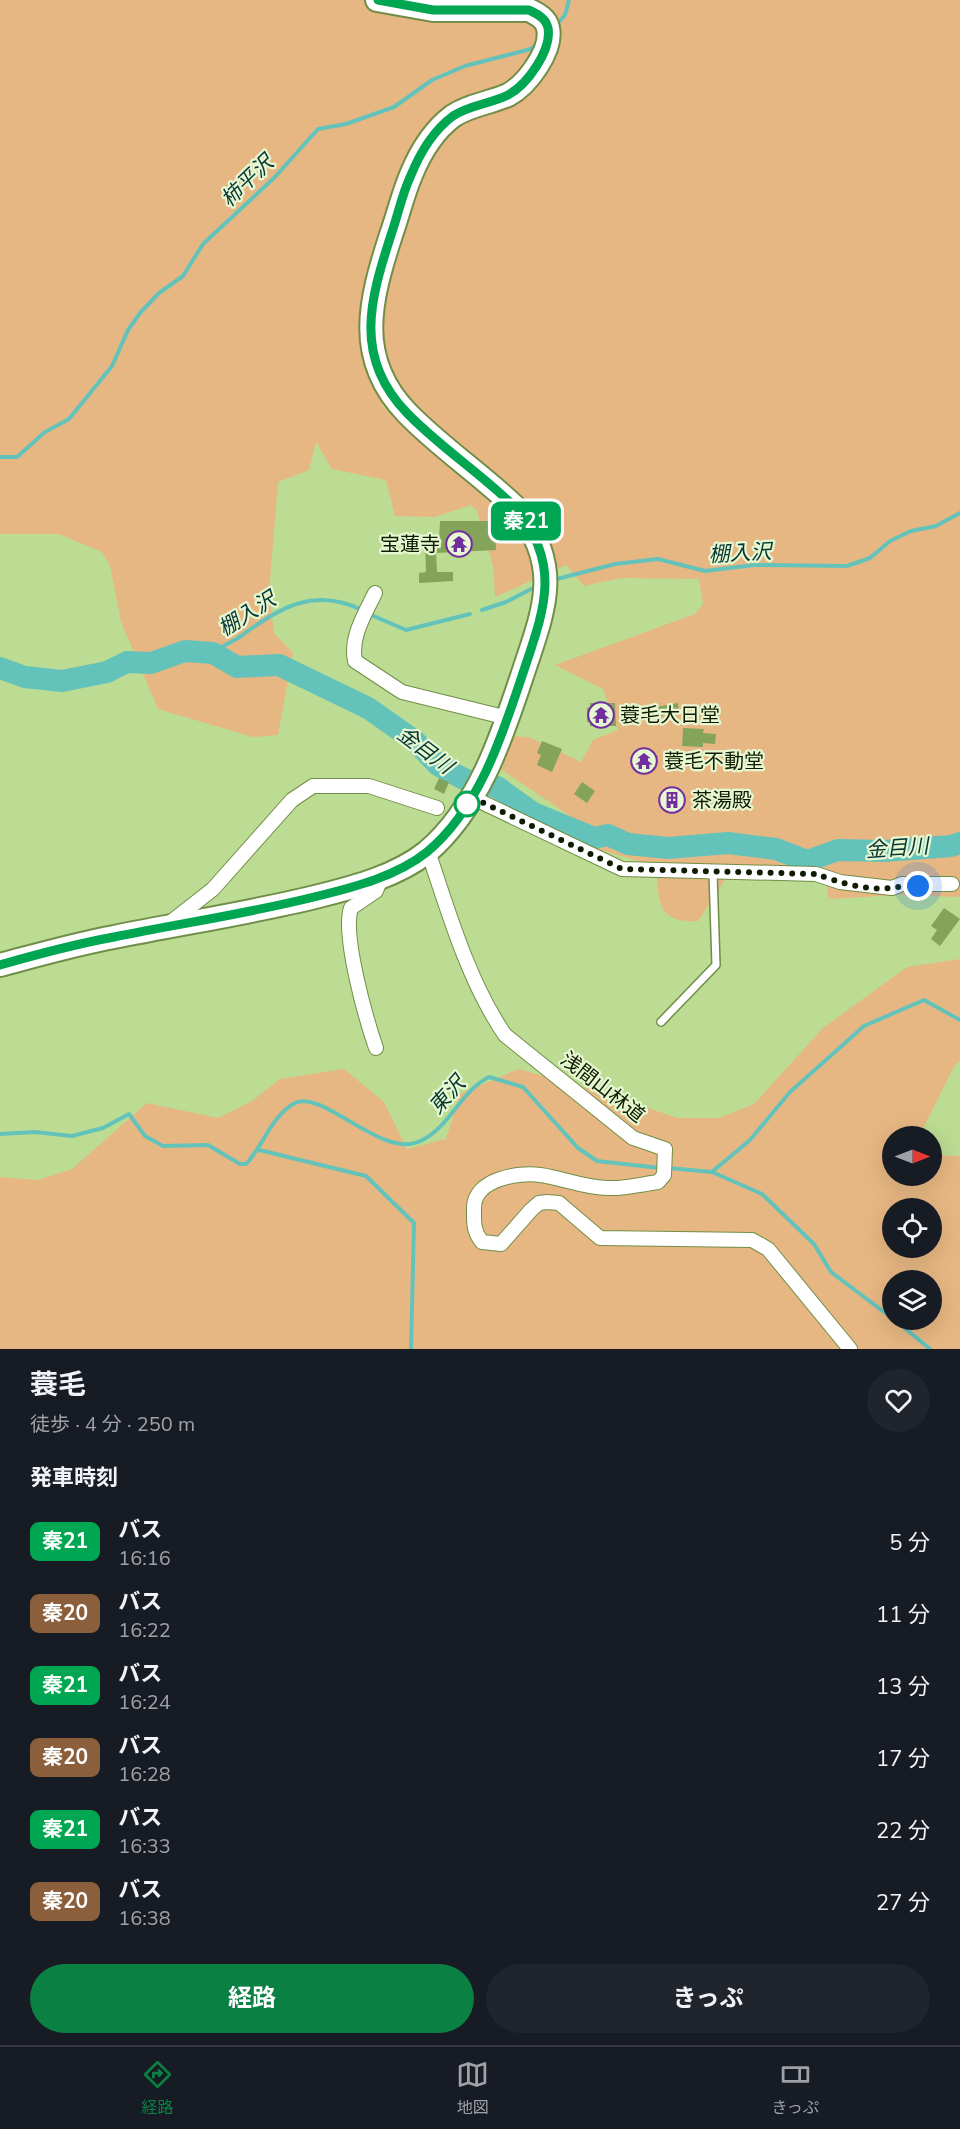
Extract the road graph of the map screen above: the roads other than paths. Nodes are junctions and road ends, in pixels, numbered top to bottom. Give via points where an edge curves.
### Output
1 (378, 0) edge
2 (375, 593) dead end
3 (508, 718) junction
4 (473, 793) junction
5 (437, 808) dead end
6 (428, 851) junction
7 (713, 873) junction
8 (382, 876) junction
9 (954, 881) dead end
10 (163, 928) junction
11 (0, 965) edge
12 (661, 1022) dead end
13 (376, 1048) dead end
14 (850, 1349) edge

1 - 3 main road via 433,10 529,10 546,31 537,65 522,83 509,94 467,109 437,129 411,175 374,289 371,314 374,357 392,395 408,414 517,509 538,541 546,581 540,622
2 - 3 street via 358,630 353,650 355,661 402,692
3 - 4 main road
4 - 6 main road
4 - 7 street via 622,869
5 - 10 street via 369,786 313,786 292,800 213,889
6 - 8 main road
6 - 14 street, 浅間山林道 via 460,940 492,1016 505,1035 633,1138 665,1149 664,1175 658,1182 590,1187 540,1175 490,1182 479,1191 474,1203 474,1232 482,1242 501,1244 531,1209 547,1202 559,1203 600,1238 752,1240 768,1249
7 - 9 street via 816,874 840,882 892,888
7 - 12 lane via 716,965
8 - 10 main road via 352,888 262,910
8 - 13 street via 376,891 351,908 349,923 362,1001
10 - 11 main road

